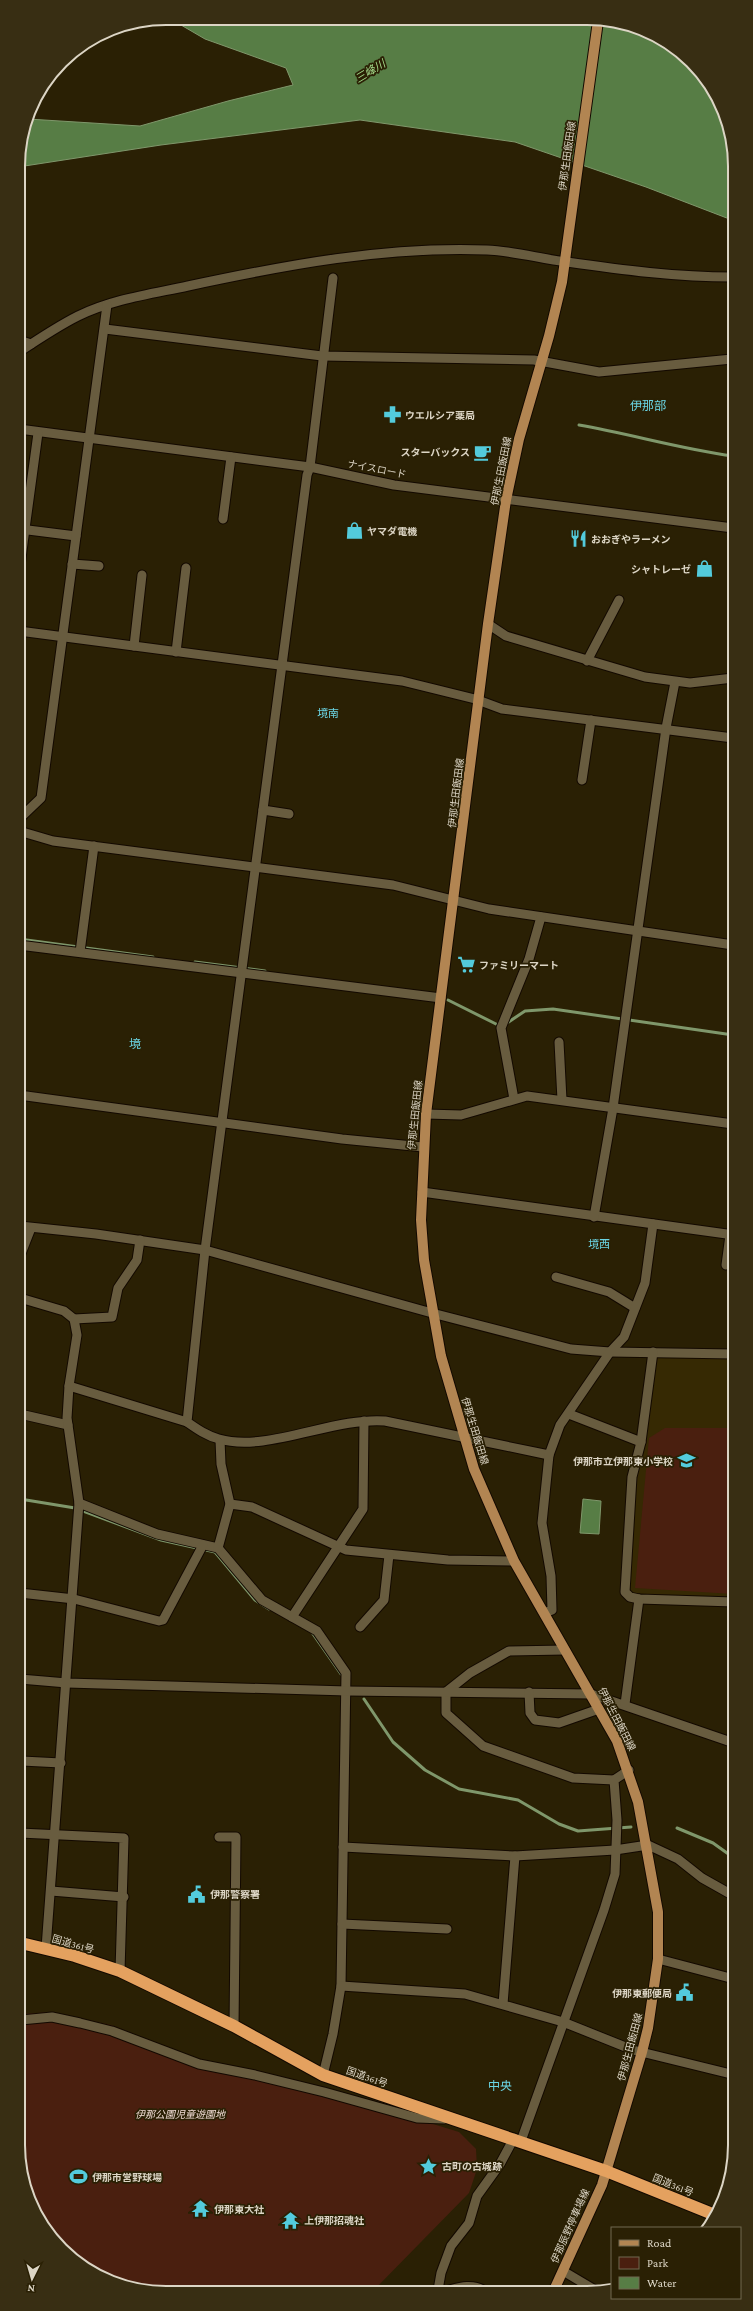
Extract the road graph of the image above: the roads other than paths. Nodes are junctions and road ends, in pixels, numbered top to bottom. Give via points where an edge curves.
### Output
1 (597, 25) edge
2 (565, 258) junction
3 (728, 277) edge
4 (333, 278) dead end
5 (106, 305) junction
6 (105, 329) junction
7 (25, 342) edge
8 (31, 344) junction
9 (25, 348) edge
10 (322, 356) junction
11 (728, 359) edge
12 (542, 361) junction
13 (25, 430) edge
14 (38, 433) junction
15 (89, 439) junction
16 (231, 457) junction
17 (310, 468) junction
18 (506, 500) junction
19 (25, 511) edge
20 (223, 519) dead end
21 (728, 527) edge
22 (25, 529) edge
23 (76, 536) junction
24 (72, 564) junction
25 (99, 566) dead end
26 (186, 568) dead end
27 (142, 575) dead end
28 (619, 600) dead end
29 (488, 624) junction
30 (25, 632) edge
31 (63, 637) junction
32 (134, 646) junction
33 (176, 652) junction
34 (587, 661) junction
35 (282, 665) junction
36 (728, 679) edge
37 (675, 682) junction
38 (479, 702) junction
39 (591, 720) junction
40 (666, 728) junction
41 (728, 737) edge
42 (582, 780) dead end
43 (263, 810) junction
44 (25, 814) edge
45 (289, 814) dead end
46 (25, 833) edge
47 (94, 846) junction
48 (256, 867) junction
49 (454, 899) junction
50 (541, 917) junction
51 (638, 931) junction
52 (728, 944) edge
53 (25, 945) edge
54 (80, 949) junction
55 (241, 970) junction
56 (441, 998) junction
57 (559, 1042) dead end
58 (25, 1096) edge
59 (514, 1099) junction
60 (562, 1100) junction
61 (613, 1108) junction
62 (426, 1114) junction
63 (222, 1123) junction
64 (728, 1123) edge
65 (423, 1147) junction
66 (422, 1192) junction
67 (594, 1217) junction
68 (653, 1224) junction
69 (25, 1227) edge
70 (31, 1228) junction
71 (728, 1234) edge
72 (140, 1240) junction
73 (25, 1243) edge
74 (205, 1250) junction
75 (728, 1255) edge
76 (726, 1265) dead end
77 (556, 1277) dead end
78 (25, 1299) edge
79 (635, 1308) junction
80 (432, 1313) junction
81 (74, 1319) junction
82 (610, 1352) junction
83 (653, 1352) junction
84 (728, 1354) edge
85 (69, 1386) junction
86 (568, 1414) junction
87 (25, 1415) edge
88 (364, 1421) junction
89 (187, 1422) junction
90 (68, 1425) junction
91 (463, 1438) junction
92 (220, 1440) junction
93 (640, 1442) junction
94 (549, 1455) junction
95 (230, 1504) junction
96 (79, 1507) junction
97 (340, 1547) junction
98 (201, 1548) junction
99 (218, 1548) junction
100 (389, 1555) junction
101 (514, 1561) junction
102 (25, 1594) edge
103 (74, 1599) junction
104 (639, 1599) junction
105 (728, 1602) edge
106 (544, 1613) junction
107 (292, 1617) junction
108 (360, 1627) dead end
109 (565, 1650) junction
110 (25, 1680) edge
111 (67, 1684) junction
112 (347, 1691) junction
113 (446, 1692) junction
114 (529, 1692) junction
115 (591, 1694) junction
116 (625, 1704) junction
117 (600, 1709) junction
118 (728, 1741) edge
119 (25, 1761) edge
120 (61, 1762) junction
121 (629, 1770) junction
122 (614, 1780) junction
123 (25, 1833) edge
124 (55, 1835) junction
125 (219, 1837) dead end
126 (648, 1845) junction
127 (343, 1847) junction
128 (615, 1850) junction
129 (515, 1856) junction
130 (51, 1891) junction
131 (728, 1893) edge
132 (124, 1897) junction
133 (342, 1924) junction
134 (446, 1929) dead end
135 (25, 1945) edge
136 (46, 1948) junction
137 (658, 1959) junction
138 (120, 1972) junction
139 (728, 1977) edge
140 (341, 1986) junction
141 (503, 2004) junction
142 (25, 2020) edge
143 (563, 2022) junction
144 (234, 2026) junction
145 (642, 2052) junction
146 (728, 2073) edge
147 (323, 2075) junction
148 (450, 2119) junction
149 (517, 2140) junction
150 (606, 2171) junction
151 (711, 2213) edge
152 (563, 2271) junction
153 (439, 2286) edge
154 (556, 2286) edge
155 (588, 2286) edge

1 - 2 main road, 伊那生田飯田線
2 - 3 street via 694,277
2 - 5 street via 490,250 412,251 261,270
2 - 12 main road, 伊那生田飯田線 via 557,305
4 - 10 street
5 - 6 street
5 - 8 street via 78,316
6 - 10 street
6 - 15 street
7 - 8 street
8 - 9 street
10 - 12 street
10 - 17 street
11 - 12 street via 599,372
12 - 18 main road, 伊那生田飯田線 via 519,439
13 - 14 street, ナイスロード
14 - 15 street, ナイスロード
14 - 19 street
15 - 16 street, ナイスロード
15 - 23 street
16 - 17 street, ナイスロード
16 - 20 street
17 - 18 street, ナイスロード via 394,485
17 - 35 street via 306,475
18 - 21 street, ナイスロード
18 - 29 main road, 伊那生田飯田線
22 - 23 street
23 - 24 street
24 - 25 street
24 - 31 street
26 - 33 street
27 - 32 street
28 - 34 street
29 - 34 street via 506,636
29 - 38 main road, 伊那生田飯田線
30 - 31 street
31 - 32 street
31 - 44 street via 42,798
32 - 33 street
33 - 35 street
34 - 37 street via 645,677
35 - 38 street via 402,681
35 - 43 street
36 - 37 street
37 - 40 street
38 - 39 street via 502,709
38 - 49 main road, 伊那生田飯田線
39 - 40 street
39 - 42 street
40 - 41 street
40 - 51 street
43 - 45 street
43 - 48 street
46 - 47 street via 54,841
47 - 48 street
47 - 54 street
48 - 49 street via 394,885
48 - 55 street
49 - 50 street via 489,909
49 - 56 main road, 伊那生田飯田線
50 - 51 street
50 - 59 street via 529,960 501,1026
51 - 52 street
51 - 61 street
53 - 54 street
54 - 55 street
55 - 56 street
55 - 63 street
56 - 62 main road, 伊那生田飯田線
57 - 60 street
58 - 63 street
59 - 60 street via 527,1096
59 - 62 street via 461,1116
60 - 61 street
61 - 64 street
61 - 67 street
62 - 65 main road, 伊那生田飯田線
63 - 65 street
63 - 74 street
65 - 66 main road, 伊那生田飯田線
66 - 67 street
66 - 80 main road, 伊那生田飯田線 via 424,1260
67 - 68 street
68 - 71 street
68 - 79 street via 645,1283
69 - 70 street
70 - 72 street
70 - 73 street
72 - 74 street
72 - 81 street via 137,1260 118,1288 112,1317
74 - 80 street
74 - 89 street
75 - 76 street
77 - 79 street via 609,1292
78 - 81 street via 64,1311
79 - 82 street via 624,1338
80 - 82 street via 571,1349
80 - 91 main road, 伊那生田飯田線 via 440,1356
81 - 85 street via 77,1335
82 - 83 street
82 - 86 street
83 - 84 street
83 - 93 street
85 - 89 street
85 - 90 street
86 - 93 street
86 - 94 street via 560,1425
87 - 90 street
88 - 91 street via 385,1421
88 - 92 street via 262,1441 243,1443
88 - 97 street via 363,1509
89 - 92 street
90 - 96 street
91 - 94 street
91 - 101 main road, 伊那生田飯田線 via 496,1524
92 - 95 street via 221,1464
93 - 104 street via 632,1477 625,1592 630,1597
94 - 106 street via 542,1523 551,1576 552,1610
95 - 97 street via 252,1507
95 - 99 street
96 - 98 street
96 - 103 street
97 - 100 street
97 - 107 street
98 - 99 street
98 - 103 street via 163,1620
99 - 107 street via 262,1600
100 - 101 street via 448,1560
100 - 108 street via 384,1600
101 - 106 main road, 伊那生田飯田線
102 - 103 street
103 - 111 street
104 - 105 street
104 - 116 street
106 - 109 main road, 伊那生田飯田線
107 - 112 street via 317,1631 346,1672
109 - 113 street via 509,1651 470,1673
109 - 115 main road, 伊那生田飯田線
110 - 111 street
111 - 112 street
111 - 120 street
112 - 113 street
112 - 127 street
113 - 114 street
113 - 122 street via 446,1713 483,1746 573,1778
114 - 115 street
114 - 117 street via 530,1712 535,1720 559,1723
115 - 116 street
115 - 117 main road, 伊那生田飯田線
116 - 118 street
117 - 121 main road, 伊那生田飯田線
119 - 120 street
120 - 124 street
121 - 122 street
121 - 126 main road, 伊那生田飯田線
122 - 128 street
123 - 124 street
124 - 130 street
124 - 132 street via 124,1838
125 - 144 street via 236,1837
126 - 128 street
126 - 131 street via 678,1859 702,1878
126 - 137 main road, 伊那生田飯田線 via 658,1912
127 - 129 street
127 - 133 street
128 - 129 street
128 - 143 street via 615,1874
129 - 141 street
130 - 132 street
130 - 136 street
132 - 138 street
133 - 134 street
133 - 140 street
135 - 136 highway, 国道361号
136 - 138 highway, 国道361号
137 - 139 street
137 - 145 main road, 伊那生田飯田線
138 - 144 highway, 国道361号
140 - 141 street via 465,1994
140 - 147 street
141 - 143 street
142 - 148 street via 52,2017 112,2032 199,2064 324,2092 417,2118
143 - 145 street
143 - 149 street
144 - 147 highway, 国道361号
145 - 146 street
145 - 150 main road, 伊那生田飯田線
147 - 148 highway, 国道361号
148 - 149 highway, 国道361号
149 - 150 highway, 国道361号
149 - 153 street via 478,2196 469,2223 451,2246
150 - 151 highway, 国道361号
150 - 152 main road, 伊那辰野停車場線
152 - 154 main road, 伊那辰野停車場線
152 - 155 street

